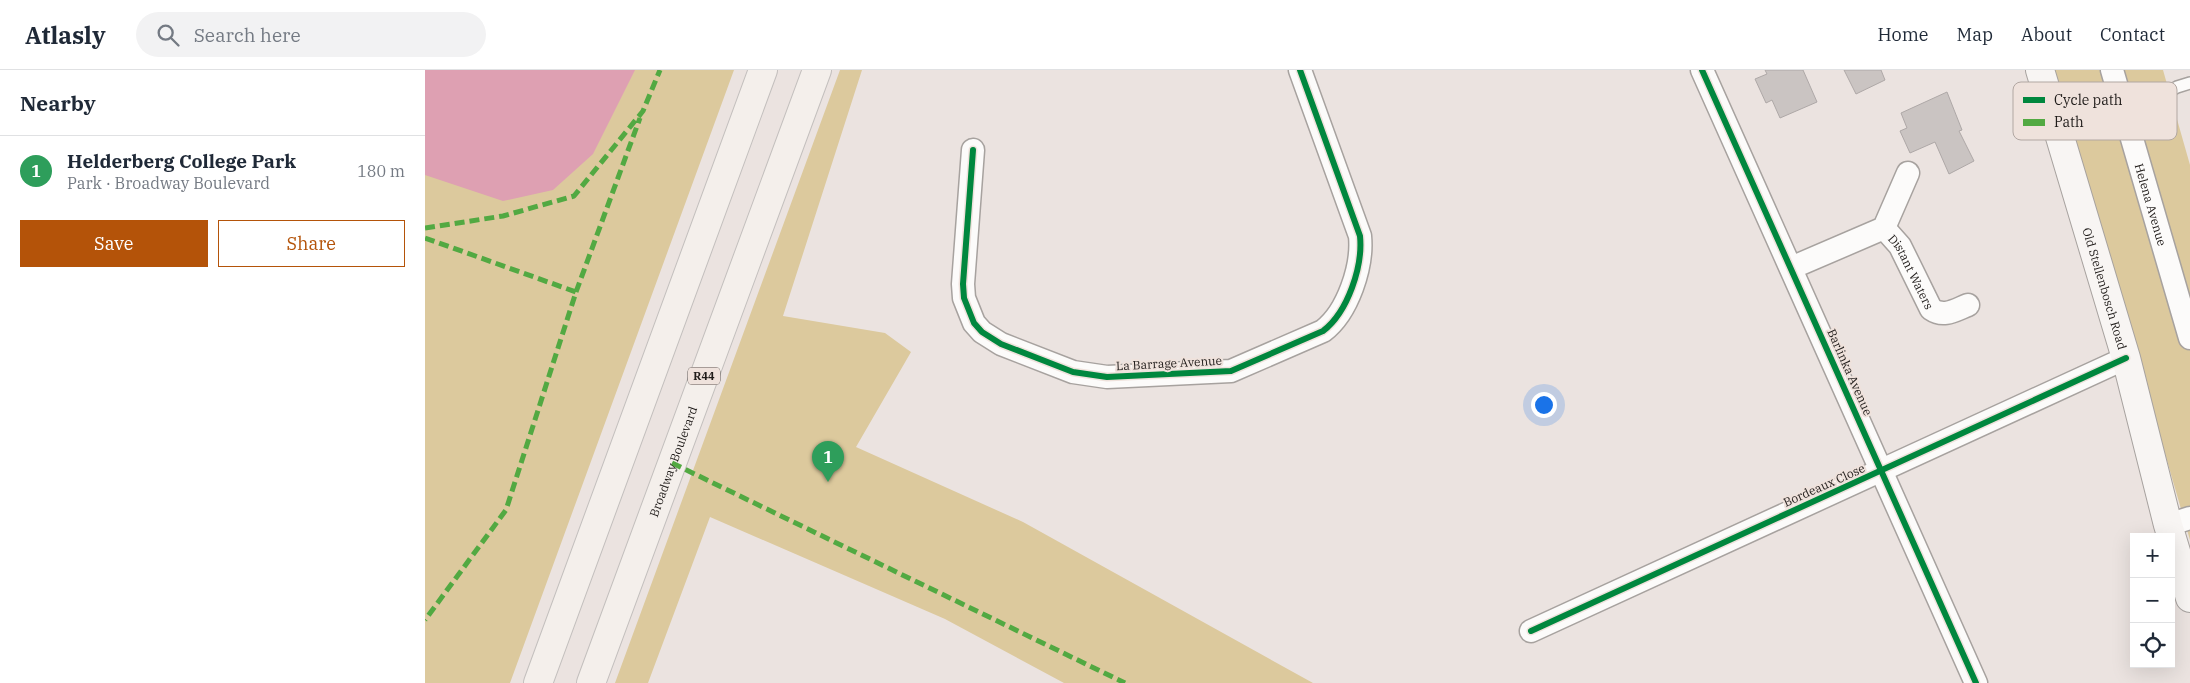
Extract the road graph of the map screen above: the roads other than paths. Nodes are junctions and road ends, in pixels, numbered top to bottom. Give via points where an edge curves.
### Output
1 (763, 70) edge
2 (817, 70) edge
3 (1300, 70) edge
4 (1702, 70) edge
5 (2040, 70) edge
6 (2112, 70) edge
7 (2044, 82) edge
8 (2116, 82) edge
9 (2190, 83) edge
10 (2177, 87) edge
11 (2061, 140) edge
12 (2133, 140) edge
13 (973, 150) dead end
14 (1908, 173) dead end
15 (1884, 228) junction
16 (1791, 268) junction
17 (1968, 305) dead end
18 (2190, 337) edge
19 (2126, 358) junction
20 (1882, 471) junction
21 (2179, 521) edge
22 (2190, 598) edge
23 (1531, 631) dead end
24 (538, 683) edge
25 (591, 683) edge
26 (1976, 683) edge

1 - 24 main road
2 - 25 main road, Broadway Boulevard / R44
3 - 13 street, La Barrage Avenue via 1360,236 1361,261 1340,312 1331,325 1231,371 1107,378 1090,376 1001,344 981,332 967,311 963,284
4 - 16 street, Barlinka Avenue
5 - 7 street, Old Stellenbosch Road
6 - 8 street, Helena Avenue
9 - 10 lane
11 - 19 street, Old Stellenbosch Road
12 - 18 street, Helena Avenue
14 - 15 street, Distant Waters
15 - 16 street, Distant Waters
15 - 17 street, Distant Waters via 1900,246 1931,309 1949,313
16 - 20 street, Barlinka Avenue
19 - 20 street, Bordeaux Close
19 - 21 street, Old Stellenbosch Road
20 - 23 street, Bordeaux Close
20 - 26 street, Barlinka Avenue
21 - 22 street, Old Stellenbosch Road

